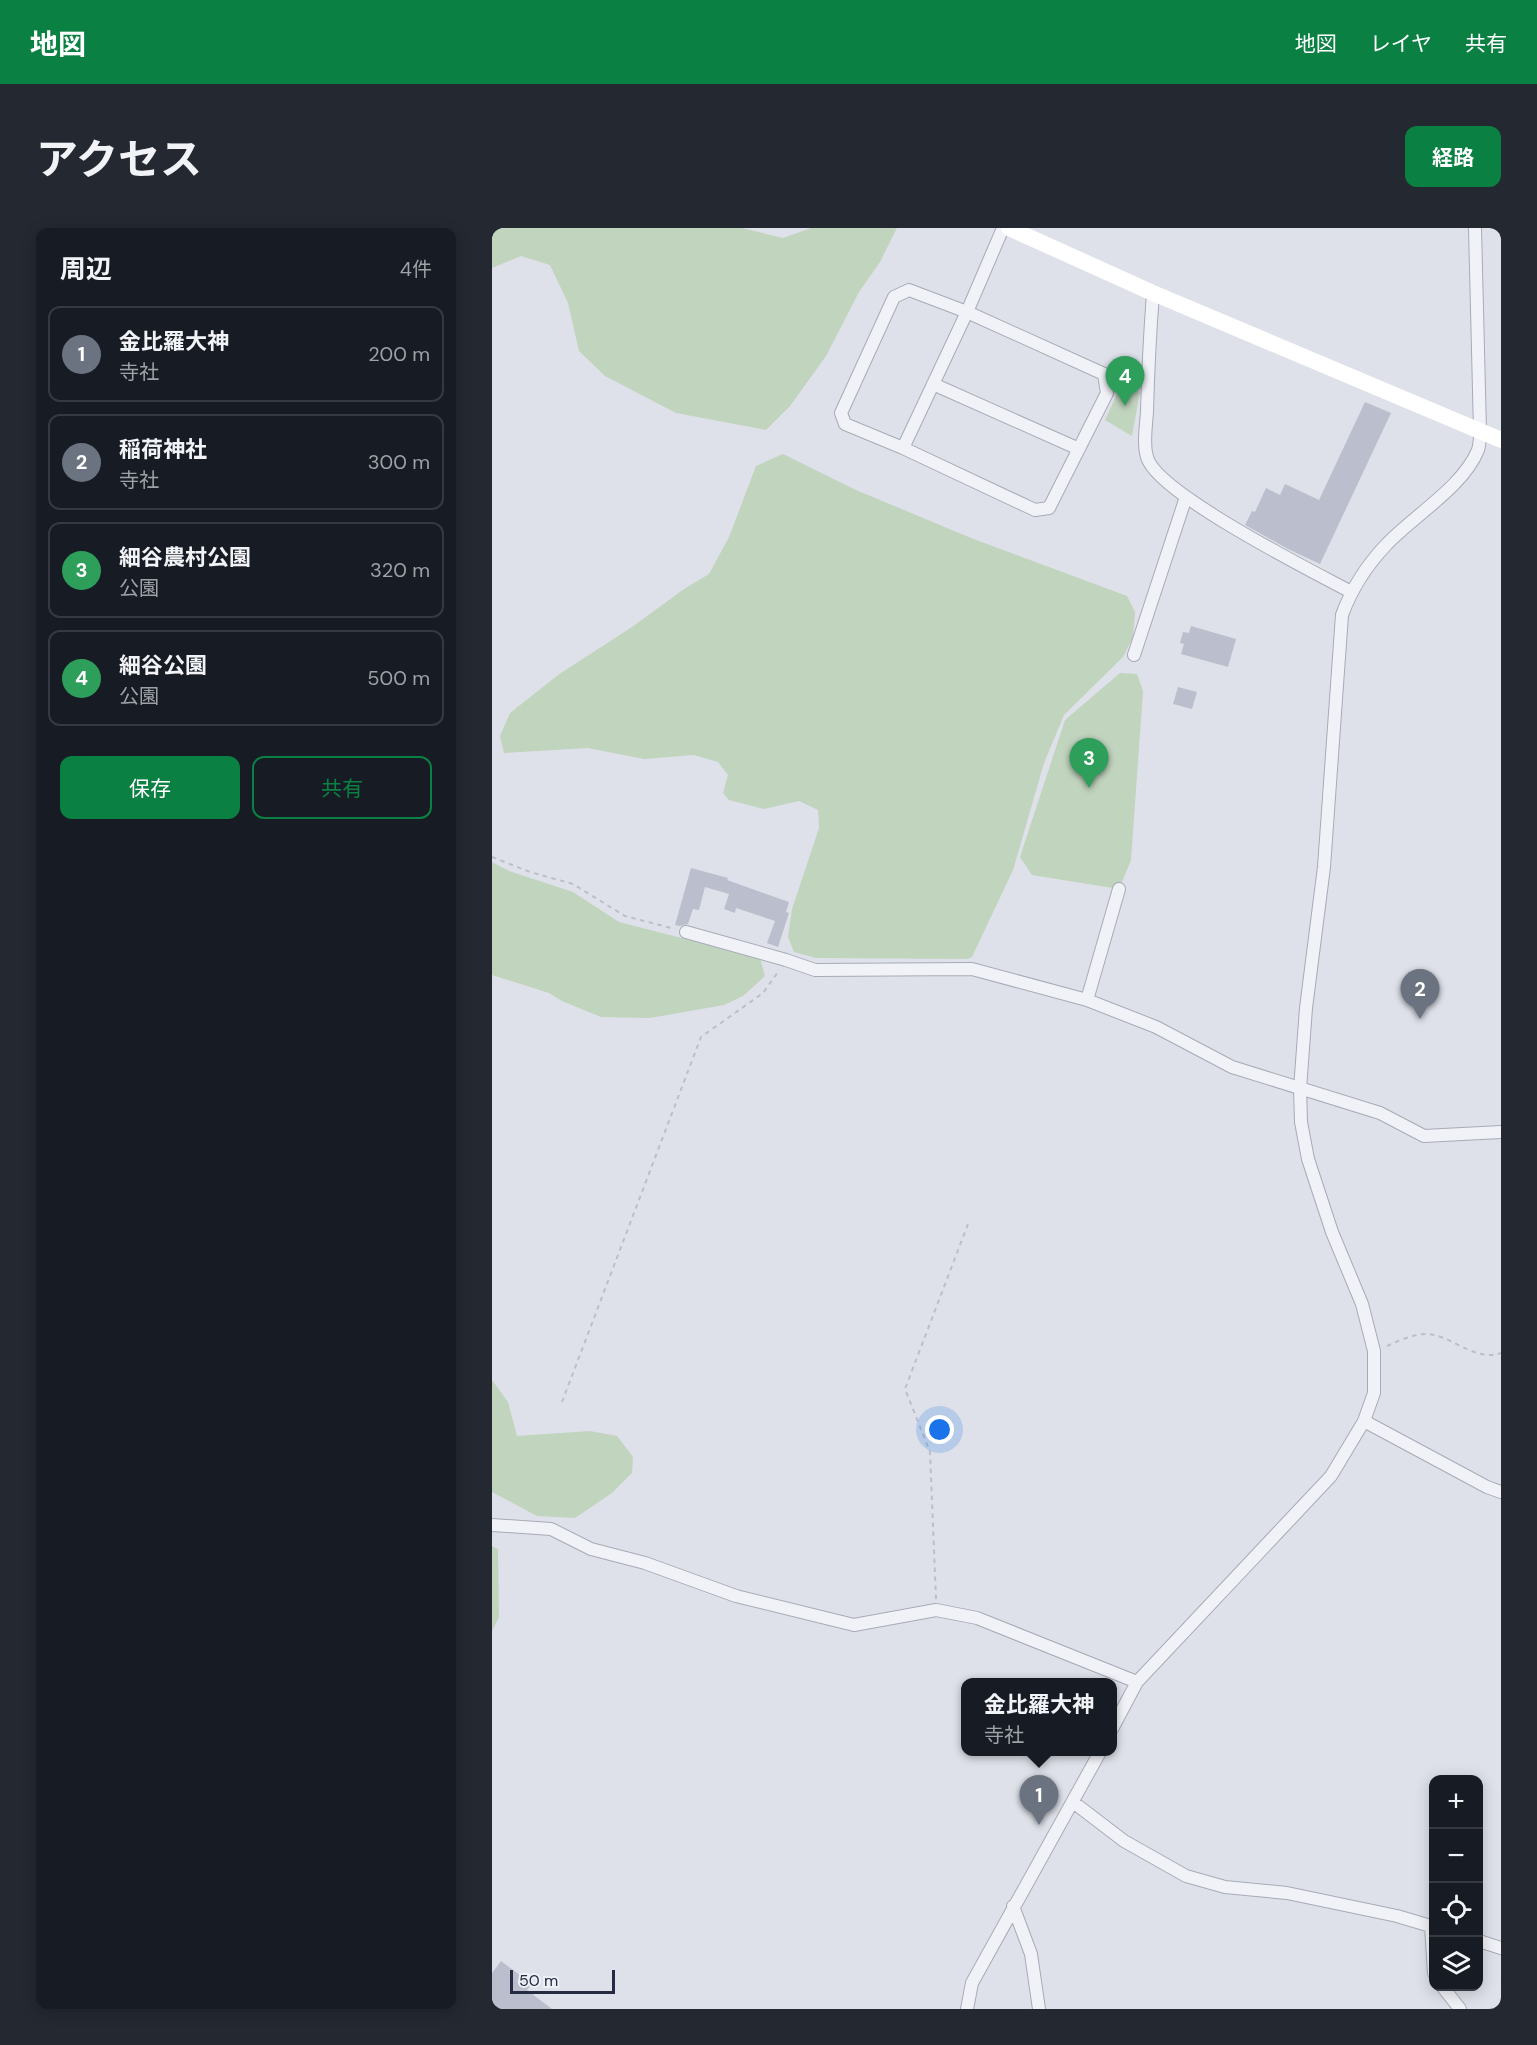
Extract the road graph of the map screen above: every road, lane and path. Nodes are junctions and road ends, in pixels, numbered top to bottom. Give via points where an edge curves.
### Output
1 (1003, 228) edge
2 (1009, 228) edge
3 (1475, 228) edge
4 (1153, 293) junction
5 (967, 312) junction
6 (933, 384) junction
7 (1480, 431) junction
8 (1501, 440) edge
9 (903, 448) junction
10 (1079, 449) junction
11 (1186, 497) junction
12 (1351, 592) junction
13 (1134, 655) dead end
14 (492, 856) edge
15 (1119, 889) dead end
16 (686, 932) joint
17 (786, 960) junction
18 (1087, 1000) junction
19 (1300, 1089) junction
20 (1501, 1132) edge
21 (968, 1224) dead end
22 (1374, 1351) junction
23 (1501, 1353) edge
24 (562, 1402) dead end
25 (1364, 1421) junction
26 (1501, 1492) edge
27 (492, 1525) edge
28 (936, 1610) junction
29 (1137, 1682) junction
30 (1117, 1721) edge
31 (1098, 1756) edge
32 (1073, 1802) junction
33 (1013, 1906) junction
34 (1429, 1926) edge
35 (1483, 1942) edge
36 (1501, 1948) edge
37 (1446, 1991) edge
38 (967, 2009) edge
39 (1039, 2009) edge
40 (1460, 2009) edge

1 - 5 street
2 - 4 street
3 - 7 street
4 - 7 street
4 - 11 street via 1147,459 1161,477
5 - 6 street
5 - 9 street via 909,290 894,297 842,413 845,424
5 - 10 street via 1104,374 1107,393
6 - 9 street
6 - 10 street
7 - 8 street
7 - 12 street via 1479,448 1466,470 1387,544
9 - 10 street via 1035,510 1049,508
11 - 12 street via 1250,538
11 - 13 street
12 - 19 street via 1342,615 1324,867
14 - 16 path via 573,884 626,916
15 - 18 street
16 - 17 street
17 - 18 street via 815,970 972,969
17 - 24 path via 763,993 701,1037
18 - 19 street via 1156,1027 1232,1067
19 - 20 street via 1380,1113 1424,1136
19 - 22 street via 1308,1159 1362,1304
21 - 28 path via 905,1389 930,1452
22 - 23 path via 1424,1334 1481,1355
22 - 25 street via 1374,1393
25 - 26 street
25 - 29 street via 1331,1476
27 - 28 street via 550,1529 591,1549 645,1563 736,1596 854,1625
28 - 29 street via 977,1618
29 - 30 street
31 - 32 street
32 - 33 street
32 - 34 street via 1124,1841 1186,1876 1225,1887 1309,1897
33 - 38 street via 972,1983
33 - 39 street via 1031,1953
35 - 36 street
37 - 40 street

